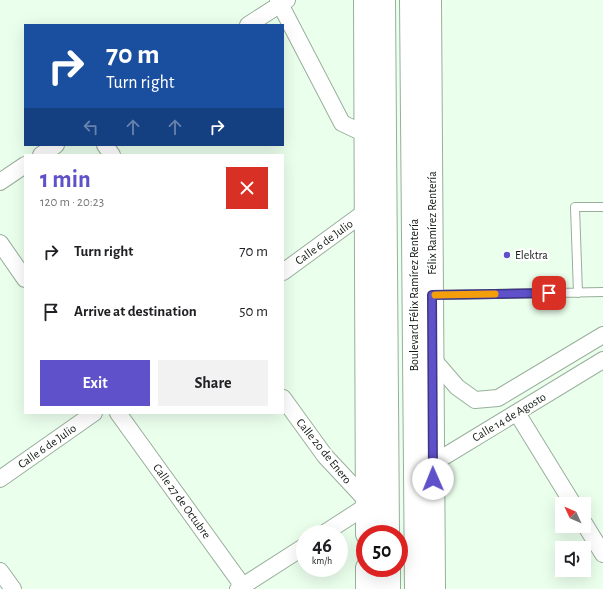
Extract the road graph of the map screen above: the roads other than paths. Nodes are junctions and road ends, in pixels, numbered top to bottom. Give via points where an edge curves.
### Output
1 (364, 0) edge
2 (384, 0) edge
3 (411, 0) edge
4 (430, 0) edge
5 (282, 2) edge
6 (249, 24) edge
7 (365, 134) junction
8 (54, 146) edge
9 (42, 154) edge
10 (24, 166) edge
11 (0, 182) edge
12 (603, 207) edge
13 (366, 212) junction
14 (0, 244) edge
15 (284, 271) edge
16 (24, 279) edge
17 (603, 292) edge
18 (578, 293) junction
19 (432, 295) junction
20 (603, 336) edge
21 (432, 358) junction
22 (603, 360) edge
23 (284, 399) edge
24 (517, 413) junction
25 (93, 414) edge
26 (119, 414) edge
27 (424, 468) junction
28 (0, 479) edge
29 (569, 497) edge
30 (368, 504) junction
31 (336, 525) edge
32 (367, 525) edge
33 (388, 525) edge
34 (590, 533) edge
35 (296, 552) edge
36 (603, 554) edge
37 (0, 572) edge
38 (367, 577) edge
39 (389, 577) edge
40 (242, 588) edge
41 (13, 589) edge
42 (367, 589) edge
43 (389, 589) edge
44 (416, 589) edge
45 (434, 589) edge

1 - 7 main road
2 - 33 main road
3 - 27 main road, Boulevard Félix Ramírez Rentería
4 - 19 main road, Félix Ramírez Rentería
5 - 6 street
5 - 7 street via 342,123
7 - 13 main road
8 - 9 street
10 - 11 street
12 - 18 lane via 575,207
13 - 15 street, Calle 6 de Julio
13 - 30 main road
14 - 16 street
17 - 18 lane
18 - 19 lane
19 - 21 main road, Félix Ramírez Rentería
20 - 21 street via 498,398 475,400 457,387
21 - 27 main road, Félix Ramírez Rentería
22 - 24 street, Calle 14 de Agosto
23 - 30 street, Calle 20 de Enero via 325,456
24 - 27 street, Calle 14 de Agosto
24 - 29 street
25 - 28 street, Calle 6 de Julio
26 - 40 street, Calle 27 de Octubre
27 - 44 main road, Boulevard Félix Ramírez Rentería
27 - 45 main road, Félix Ramírez Rentería
30 - 31 street
30 - 32 main road
34 - 36 street
35 - 40 street
37 - 41 street
38 - 42 main road
39 - 43 main road

